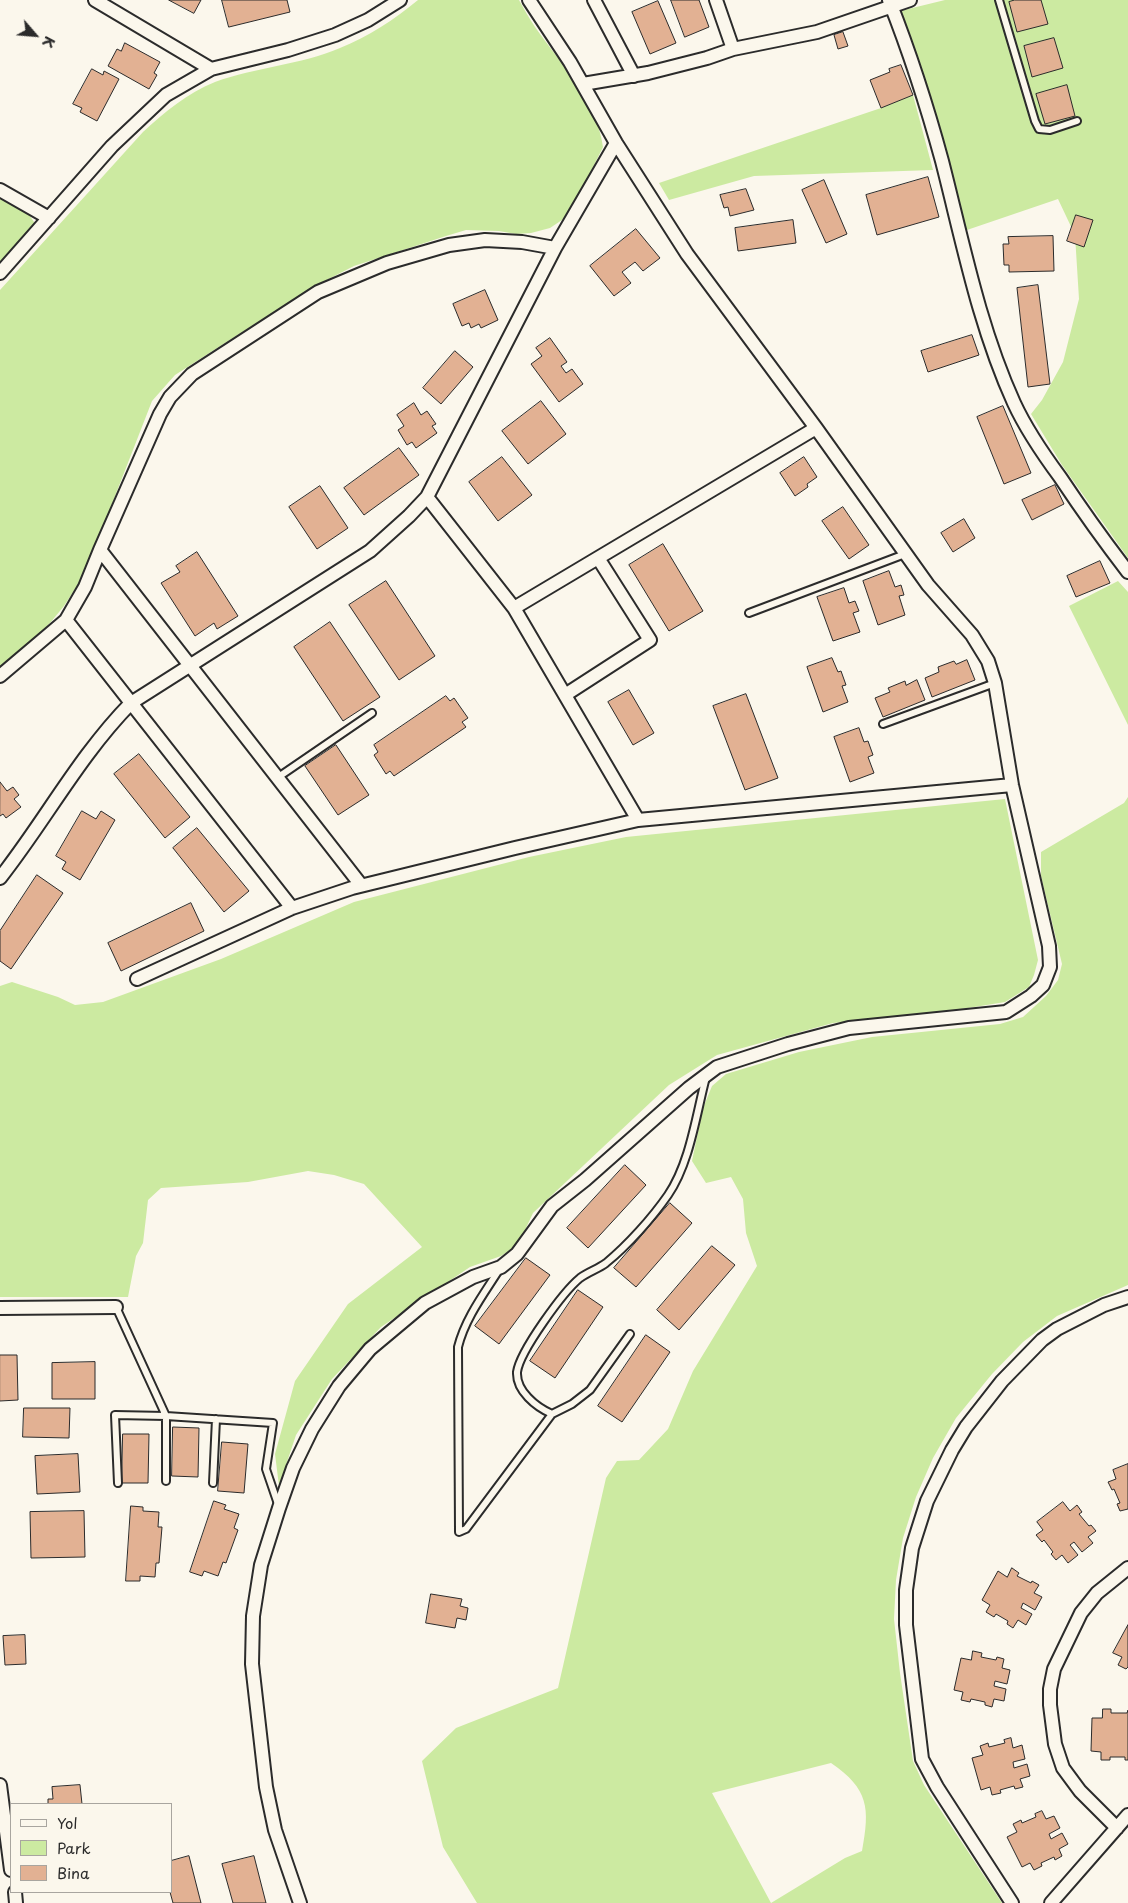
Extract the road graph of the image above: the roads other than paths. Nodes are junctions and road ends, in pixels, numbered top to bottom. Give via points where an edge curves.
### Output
1 (95, 0) edge
2 (400, 0) edge
3 (529, 0) edge
4 (594, 0) edge
5 (716, 0) edge
6 (910, 0) edge
7 (999, 0) edge
8 (890, 3) edge
9 (733, 49) junction
10 (211, 69) junction
11 (634, 76) junction
12 (583, 84) junction
13 (1077, 121) dead end
14 (616, 143) junction
15 (0, 190) edge
16 (49, 218) junction
17 (555, 248) junction
18 (0, 273) edge
19 (816, 428) junction
20 (427, 497) junction
21 (100, 550) junction
22 (905, 554) junction
23 (598, 558) junction
24 (1128, 572) edge
25 (514, 608) junction
26 (749, 613) dead end
27 (66, 620) junction
28 (189, 666) junction
29 (0, 676) edge
30 (995, 683) junction
31 (565, 695) junction
32 (131, 703) junction
33 (372, 713) dead end
34 (883, 724) dead end
35 (277, 778) junction
36 (1012, 785) junction
37 (638, 820) junction
38 (0, 878) edge
39 (361, 885) junction
40 (292, 908) junction
41 (137, 979) dead end
42 (706, 1075) junction
43 (501, 1267) junction
44 (1128, 1296) edge
45 (116, 1307) joint
46 (0, 1308) edge
47 (630, 1334) dead end
48 (552, 1414) junction
49 (166, 1416) junction
50 (216, 1419) junction
51 (166, 1481) dead end
52 (118, 1483) dead end
53 (213, 1483) dead end
54 (279, 1508) junction
55 (1128, 1568) edge
56 (0, 1785) edge
57 (1128, 1815) edge
58 (1116, 1828) junction
59 (4, 1850) edge
60 (10, 1867) edge
61 (300, 1903) edge
62 (1012, 1903) edge
63 (1051, 1903) edge

1 - 10 street
2 - 10 street via 335,35
3 - 12 street
4 - 11 street
5 - 9 street
6 - 8 street
7 - 13 lane via 1040,129 1050,130
8 - 9 street via 817,32
8 - 24 street via 916,73 942,161 968,270 990,343 1015,405 1040,448
9 - 11 street via 677,67
10 - 16 street via 166,95 145,113
11 - 12 street
12 - 14 street
14 - 17 street
14 - 19 street via 687,254
15 - 16 street
16 - 18 street
17 - 20 street
17 - 21 street via 485,240 449,245 387,263 318,292 192,374 160,414
19 - 22 street
19 - 23 street
20 - 25 street
20 - 28 street via 370,550
21 - 27 street via 85,587
21 - 28 street
22 - 26 lane
22 - 30 street via 972,635 988,661
23 - 25 street
23 - 31 street via 650,640
25 - 31 street
27 - 29 street
27 - 32 street
28 - 32 street
28 - 35 street
30 - 34 lane
30 - 36 street
31 - 37 street
32 - 38 street via 77,768
32 - 40 street
33 - 35 lane
35 - 39 street
36 - 37 street
36 - 42 street via 1049,946 1050,967 1043,985 1006,1012 849,1028 717,1067
37 - 39 street
39 - 40 street
40 - 41 street
42 - 43 street via 552,1206 517,1254
42 - 48 lane via 683,1167 667,1197 630,1240 565,1293 520,1361 517,1374 520,1385 529,1399
43 - 48 lane via 471,1314 458,1347 459,1532 466,1528
43 - 54 street via 474,1277 425,1303 370,1349 339,1386 312,1429
44 - 62 street via 1096,1308 1057,1329 1036,1345 1002,1381 952,1450 927,1501 912,1548 906,1590 906,1625 922,1759
45 - 46 street
45 - 49 lane
47 - 48 lane via 590,1390
49 - 50 lane
49 - 51 lane
49 - 52 lane via 116,1415
50 - 53 lane
50 - 54 lane via 273,1422 266,1469
54 - 61 street via 260,1564 252,1664 268,1796 275,1830
55 - 58 street via 1097,1593 1081,1613 1054,1669 1050,1689 1055,1744 1064,1768 1080,1791
56 - 59 street
57 - 58 street
58 - 63 street
59 - 60 street

